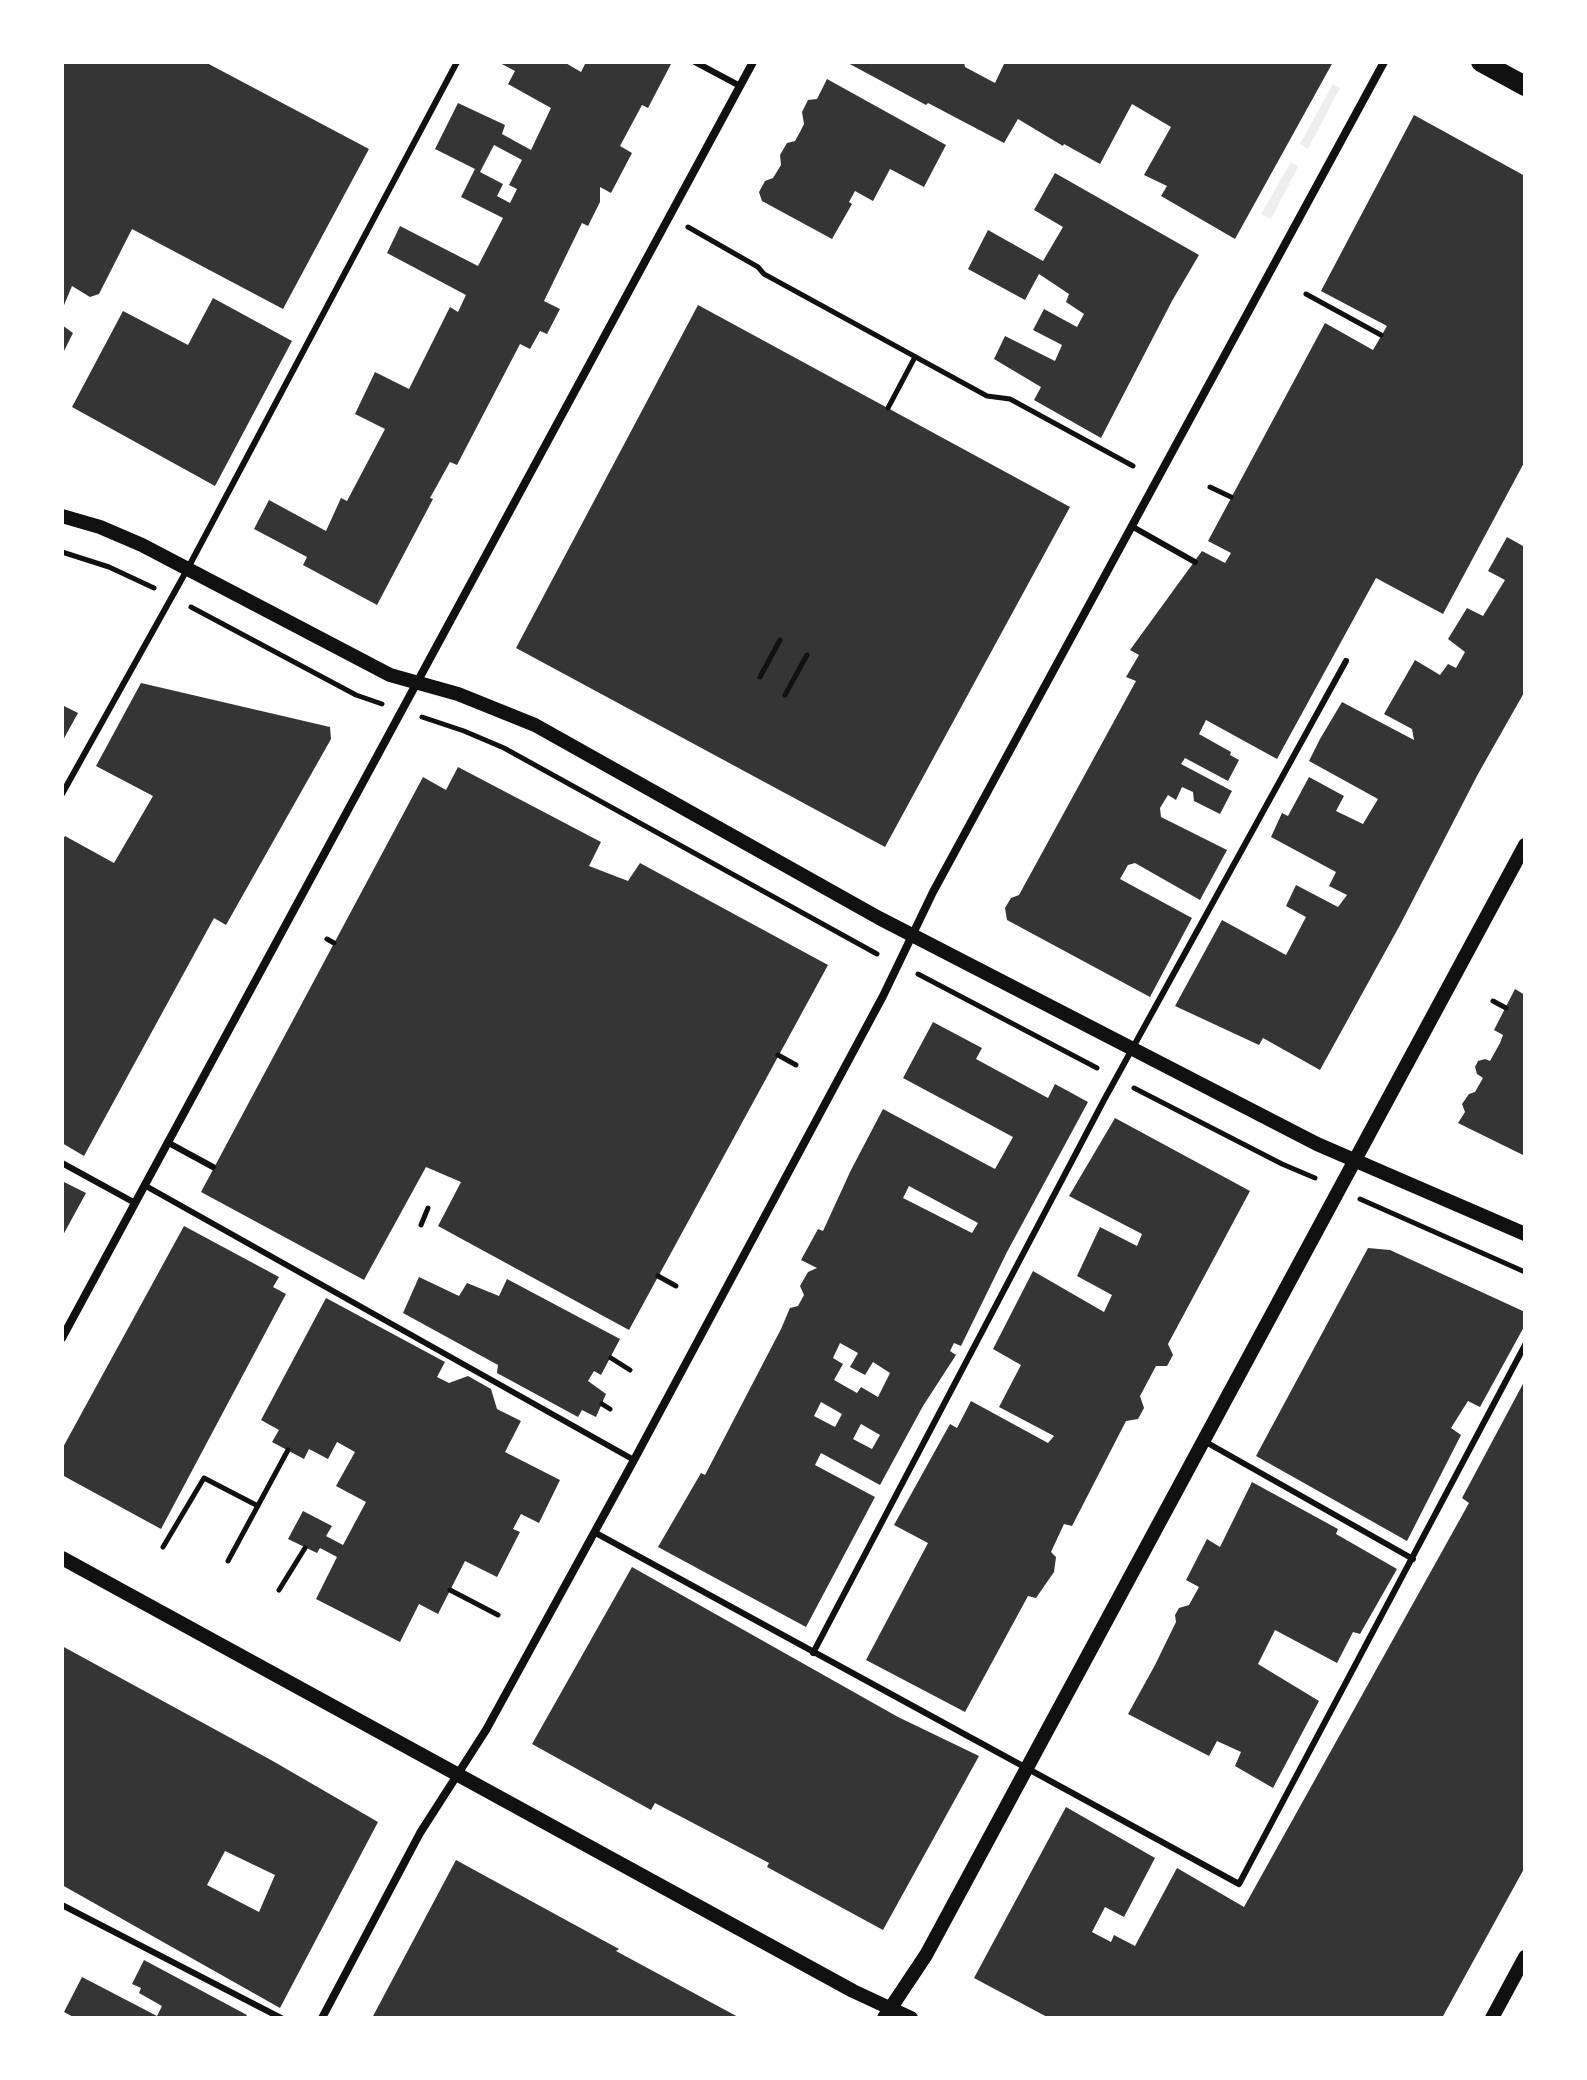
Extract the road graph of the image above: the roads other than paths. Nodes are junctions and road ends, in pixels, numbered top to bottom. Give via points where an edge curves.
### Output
1 (457, 62) edge
2 (695, 62) edge
3 (753, 62) edge
4 (1384, 62) edge
5 (1481, 62) edge
6 (740, 86) junction
7 (1525, 86) edge
8 (62, 516) edge
9 (1133, 527) junction
10 (1195, 562) dead end
11 (188, 568) junction
12 (1346, 661) dead end
13 (418, 684) junction
14 (62, 794) edge
15 (1525, 845) edge
16 (913, 936) junction
17 (1134, 1049) junction
18 (167, 1142) junction
19 (1355, 1160) junction
20 (62, 1163) edge
21 (213, 1167) dead end
22 (144, 1185) junction
23 (135, 1203) junction
24 (1525, 1234) edge
25 (62, 1338) edge
26 (1525, 1345) edge
27 (1202, 1440) junction
28 (634, 1460) junction
29 (594, 1532) junction
30 (62, 1558) edge
31 (1413, 1559) junction
32 (813, 1653) junction
33 (1027, 1768) junction
34 (457, 1775) junction
35 (62, 1905) edge
36 (1525, 1957) edge
37 (887, 2013) edge
38 (1493, 2017) edge
39 (281, 2018) edge
40 (322, 2018) edge
41 (911, 2018) edge

1 - 11 lane
2 - 6 lane
3 - 6 street
4 - 9 street
5 - 7 main road
6 - 13 street
8 - 11 street via 119,534
9 - 10 lane
9 - 16 street
11 - 13 street via 390,675
11 - 14 lane
12 - 17 lane
13 - 16 street via 535,725
13 - 18 street
15 - 19 street
16 - 17 street
16 - 28 street
17 - 19 street
17 - 32 lane
18 - 21 lane
18 - 22 street
19 - 24 street
19 - 27 street
20 - 23 lane
22 - 23 street
22 - 28 lane
23 - 25 street
26 - 31 lane
27 - 31 lane
27 - 33 street
28 - 29 street
29 - 32 lane
29 - 34 street
30 - 34 street
31 - 33 lane via 1239,1884
32 - 33 lane
33 - 37 street via 926,1955
34 - 37 street
34 - 40 street via 420,1833
35 - 39 lane
36 - 38 street
37 - 41 street

